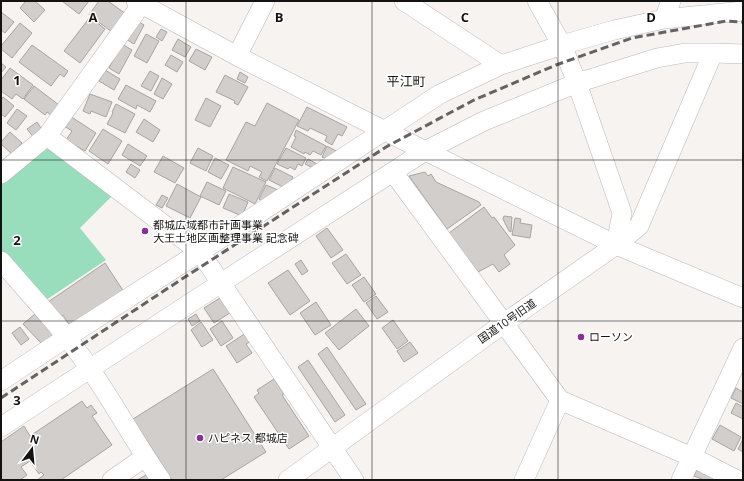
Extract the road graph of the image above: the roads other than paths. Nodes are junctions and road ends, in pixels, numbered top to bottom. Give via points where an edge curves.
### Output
1 (265, 1) edge
2 (404, 1) edge
3 (537, 1) edge
4 (671, 1) edge
5 (138, 3) edge
6 (743, 11) edge
7 (664, 19) junction
8 (562, 45) junction
9 (713, 52) junction
10 (743, 54) edge
11 (236, 56) junction
12 (501, 65) junction
13 (577, 83) junction
14 (384, 131) junction
15 (47, 136) junction
16 (424, 150) junction
17 (393, 172) junction
18 (1, 174) edge
19 (616, 245) junction
20 (200, 252) junction
21 (1, 261) edge
22 (221, 282) junction
23 (743, 298) edge
24 (503, 324) junction
25 (67, 337) junction
26 (743, 348) edge
27 (90, 369) junction
28 (1, 381) edge
29 (560, 400) junction
30 (1, 428) edge
31 (332, 447) junction
32 (145, 457) junction
33 (692, 458) junction
34 (112, 480) edge
35 (161, 480) edge
36 (288, 480) edge
37 (354, 480) edge
38 (524, 480) edge
39 (681, 480) edge
40 (737, 480) edge

1 - 11 street
2 - 12 street
3 - 8 street
4 - 7 street
5 - 11 street
5 - 15 street
6 - 7 street
7 - 8 street
8 - 12 street
8 - 13 street
9 - 10 street
9 - 13 street via 657,58
9 - 19 street, 国道10号旧道 via 639,226
11 - 14 street
12 - 14 street via 440,94
13 - 16 street
13 - 19 street via 622,213
14 - 16 street
14 - 20 street
15 - 18 street
15 - 20 street
16 - 17 street
16 - 19 street
17 - 22 street
17 - 24 street
19 - 23 street
19 - 24 street, 国道10号旧道
20 - 22 street
20 - 25 street
21 - 25 street
22 - 27 street
22 - 31 street
24 - 29 street
24 - 31 street, 国道10号旧道
25 - 27 street
25 - 28 street
26 - 33 street
27 - 30 street
27 - 32 street
29 - 33 street
29 - 38 street
31 - 36 street, 国道10号旧道
31 - 37 street
32 - 34 street
32 - 35 street
33 - 39 street
33 - 40 street

